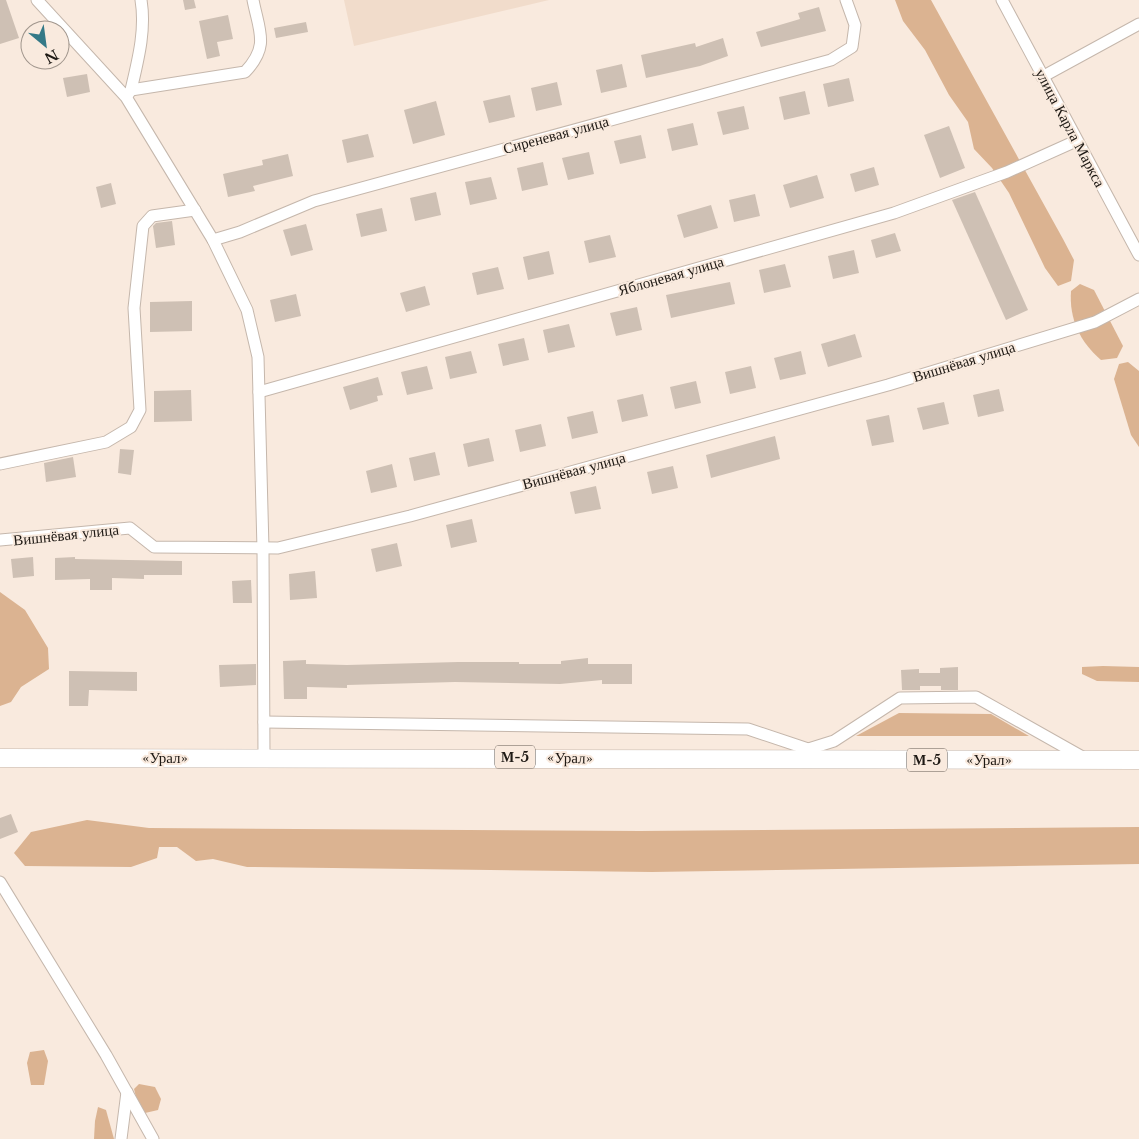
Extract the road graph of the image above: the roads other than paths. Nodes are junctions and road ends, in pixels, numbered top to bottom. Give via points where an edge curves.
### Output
1 (38, 0) edge
2 (141, 0) edge
3 (253, 0) edge
4 (846, 0) edge
5 (1002, 0) edge
6 (1139, 24) edge
7 (1042, 77) junction
8 (129, 94) junction
9 (1076, 141) junction
10 (195, 210) junction
11 (213, 240) junction
12 (1139, 255) edge
13 (1139, 299) edge
14 (259, 392) junction
15 (0, 464) edge
16 (0, 540) edge
17 (264, 549) junction
18 (264, 722) junction
19 (808, 749) junction
20 (0, 758) edge
21 (264, 758) junction
22 (766, 760) junction
23 (1087, 760) junction
24 (1139, 760) edge
25 (0, 882) edge
26 (127, 1092) junction
27 (121, 1139) edge
28 (152, 1139) edge

1 - 8 street
2 - 8 street via 140,47
3 - 8 street via 263,42 256,60 245,72
4 - 11 street, Сиреневая улица via 855,25 852,47 831,60 314,202
5 - 7 street, улица Карла Маркса
6 - 7 street
7 - 9 street, улица Карла Маркса
8 - 10 street
9 - 12 street, улица Карла Маркса
9 - 14 street, Яблоневая улица via 1007,172 894,213
10 - 11 street
10 - 15 street via 152,216 143,226 134,308 140,410 131,427 106,442
11 - 14 street via 246,310 258,357
13 - 17 street, Вишнёвая улица via 1095,322 888,385 410,516
14 - 17 street
16 - 17 street, Вишнёвая улица via 130,528 154,548
17 - 18 street
18 - 19 street via 748,729
18 - 21 street
19 - 22 street
19 - 23 street via 834,740 900,698 976,697
20 - 21 highway, «Урал» / М-5
21 - 22 highway, «Урал» / М-5
22 - 23 highway, «Урал» / М-5
23 - 24 highway, «Урал» / М-5
25 - 26 street
26 - 27 street
26 - 28 street

